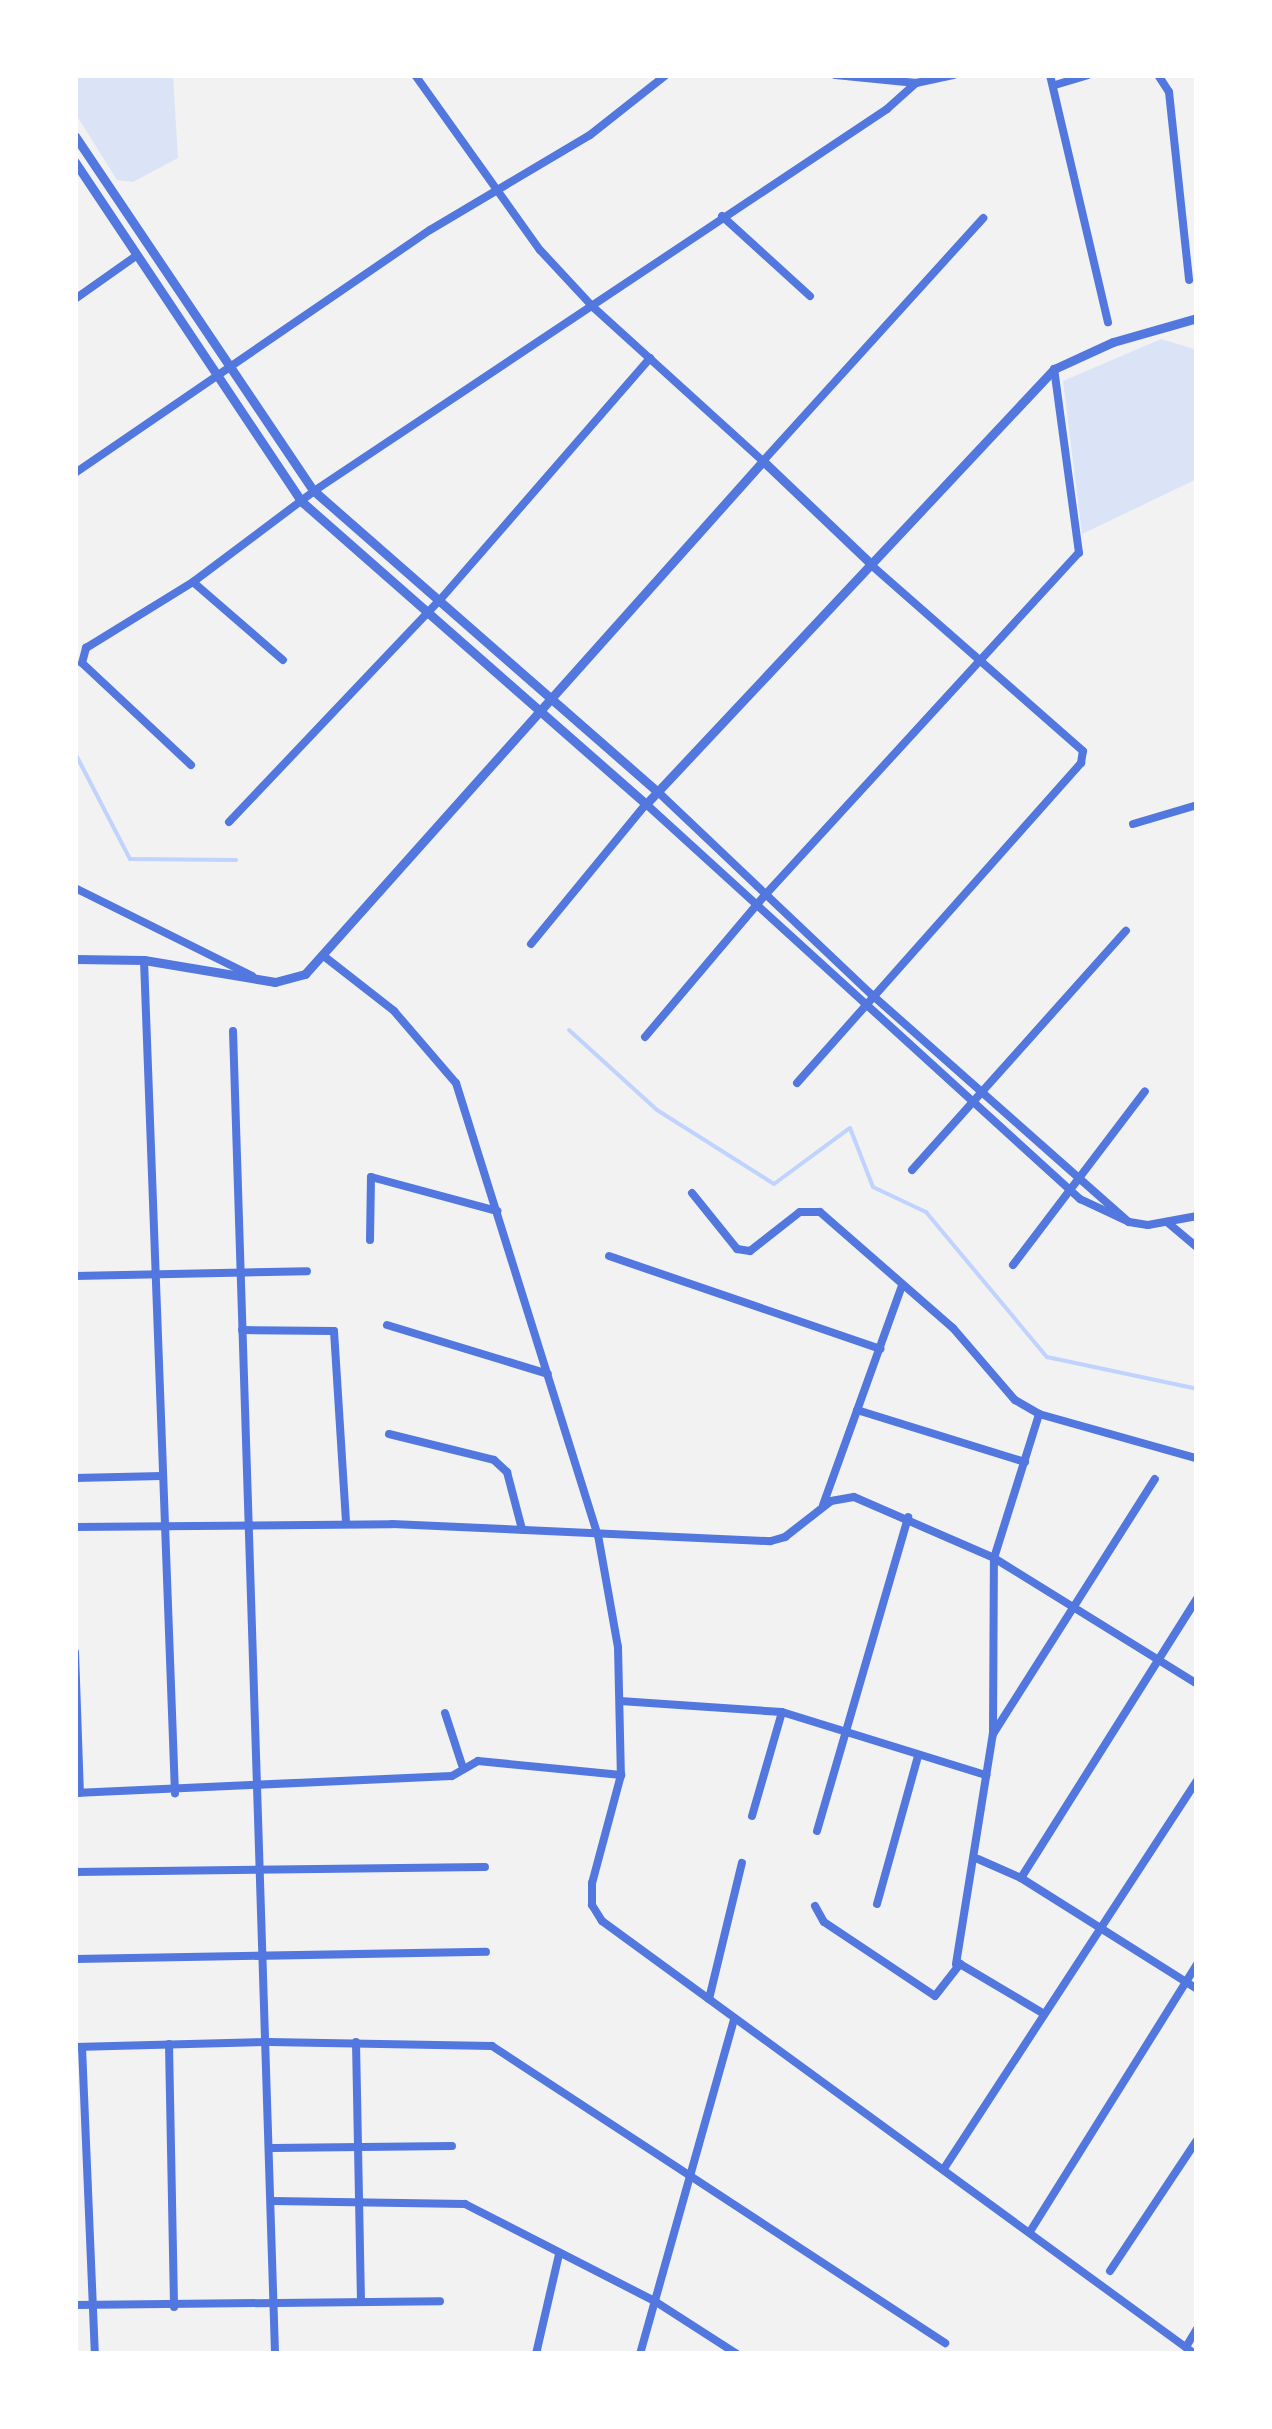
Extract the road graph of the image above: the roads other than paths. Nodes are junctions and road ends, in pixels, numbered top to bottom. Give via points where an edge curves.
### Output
1 (415, 75) edge
2 (666, 75) edge
3 (835, 75) edge
4 (953, 75) edge
5 (1050, 75) edge
6 (1088, 75) edge
7 (1158, 75) edge
8 (916, 83) junction
9 (1054, 85) junction
10 (75, 136) edge
11 (75, 162) edge
12 (497, 190) junction
13 (722, 216) junction
14 (983, 218) dead end
15 (136, 256) junction
16 (1188, 280) dead end
17 (810, 296) dead end
18 (75, 299) edge
19 (592, 307) junction
20 (1197, 318) edge
21 (1108, 322) dead end
22 (650, 358) junction
23 (230, 368) junction
24 (1054, 368) junction
25 (217, 375) junction
26 (763, 461) junction
27 (75, 473) edge
28 (314, 491) junction
29 (301, 501) junction
30 (869, 562) junction
31 (192, 582) junction
32 (439, 601) junction
33 (426, 614) junction
34 (283, 660) dead end
35 (978, 660) junction
36 (553, 700) junction
37 (542, 713) junction
38 (192, 766) dead end
39 (656, 791) junction
40 (646, 804) junction
41 (1197, 805) edge
42 (229, 822) dead end
43 (1133, 824) dead end
44 (75, 888) edge
45 (766, 894) junction
46 (756, 906) junction
47 (1126, 930) dead end
48 (531, 944) dead end
49 (328, 954) junction
50 (75, 959) edge
51 (144, 960) junction
52 (252, 976) junction
53 (871, 994) junction
54 (861, 1006) junction
55 (233, 1031) dead end
56 (645, 1038) dead end
57 (797, 1083) dead end
58 (984, 1090) junction
59 (1144, 1091) dead end
60 (974, 1101) junction
61 (912, 1170) dead end
62 (1079, 1172) junction
63 (1067, 1188) junction
64 (692, 1192) dead end
65 (497, 1212) junction
66 (1197, 1216) edge
67 (1130, 1222) junction
68 (1166, 1222) junction
69 (370, 1240) dead end
70 (1197, 1247) edge
71 (609, 1256) dead end
72 (1014, 1265) dead end
73 (308, 1271) dead end
74 (156, 1272) junction
75 (239, 1272) junction
76 (75, 1276) edge
77 (902, 1285) junction
78 (386, 1325) dead end
79 (242, 1330) junction
80 (880, 1349) junction
81 (548, 1374) junction
82 (857, 1410) junction
83 (1039, 1414) junction
84 (388, 1434) dead end
85 (1196, 1458) edge
86 (1025, 1462) junction
87 (162, 1476) junction
88 (75, 1478) edge
89 (1155, 1480) dead end
90 (823, 1505) junction
91 (908, 1517) junction
92 (253, 1524) junction
93 (346, 1524) junction
94 (75, 1528) edge
95 (163, 1528) junction
96 (522, 1528) junction
97 (598, 1535) junction
98 (994, 1558) junction
99 (1197, 1599) edge
100 (1077, 1607) junction
101 (75, 1652) edge
102 (1160, 1662) junction
103 (1197, 1684) edge
104 (76, 1699) edge
105 (620, 1701) junction
106 (782, 1712) junction
107 (445, 1713) dead end
108 (848, 1734) junction
109 (993, 1734) junction
110 (918, 1756) junction
111 (462, 1765) junction
112 (621, 1775) junction
113 (986, 1775) junction
114 (1197, 1781) edge
115 (260, 1789) junction
116 (78, 1793) edge
117 (175, 1793) junction
118 (752, 1816) dead end
119 (816, 1831) dead end
120 (978, 1859) junction
121 (742, 1863) dead end
122 (486, 1867) dead end
123 (75, 1872) edge
124 (264, 1872) junction
125 (1021, 1878) junction
126 (877, 1904) dead end
127 (814, 1906) dead end
128 (1101, 1926) junction
129 (486, 1952) dead end
130 (267, 1954) junction
131 (75, 1959) edge
132 (956, 1964) junction
133 (1197, 1964) edge
134 (1186, 1982) junction
135 (1197, 1988) edge
136 (708, 1999) junction
137 (1042, 2012) junction
138 (734, 2018) junction
139 (269, 2042) junction
140 (356, 2042) junction
141 (169, 2044) junction
142 (79, 2047) edge
143 (1197, 2140) edge
144 (75, 2146) edge
145 (86, 2146) junction
146 (452, 2146) dead end
147 (272, 2148) junction
148 (357, 2148) junction
149 (945, 2167) junction
150 (688, 2172) junction
151 (359, 2200) junction
152 (273, 2201) junction
153 (1031, 2230) junction
154 (559, 2254) junction
155 (1110, 2271) dead end
156 (653, 2300) junction
157 (361, 2302) junction
158 (440, 2302) dead end
159 (75, 2305) edge
160 (93, 2305) junction
161 (274, 2306) junction
162 (174, 2307) junction
163 (1197, 2330) edge
164 (945, 2342) dead end
165 (1186, 2348) junction
166 (96, 2354) edge
167 (275, 2354) edge
168 (536, 2354) edge
169 (640, 2354) edge
170 (737, 2354) edge
171 (1195, 2354) edge

1 - 12 street
2 - 12 street via 590,135
3 - 8 street
4 - 8 street
5 - 9 street
6 - 9 street
7 - 16 street via 1169,92
8 - 13 street via 887,109
9 - 21 street
10 - 23 street
11 - 15 street
12 - 19 street
12 - 23 street
13 - 17 street
13 - 19 street
14 - 26 street
15 - 18 street
15 - 25 street
19 - 22 street
19 - 28 street
20 - 24 street via 1113,342
22 - 26 street
22 - 32 street
23 - 25 street
23 - 28 street
24 - 30 street
24 - 35 street via 1078,554
25 - 27 street
25 - 29 street
26 - 30 street
26 - 36 street
28 - 29 street
28 - 32 street
29 - 31 street
29 - 33 street
30 - 35 street
30 - 39 street
31 - 34 street
31 - 38 street via 80,655
32 - 33 street
32 - 36 street
33 - 37 street
33 - 42 street
35 - 45 street
35 - 53 street via 1078,741 1081,764
36 - 37 street
36 - 39 street
37 - 40 street
37 - 49 street
39 - 40 street
39 - 45 street
40 - 46 street
40 - 48 street
41 - 43 street
44 - 52 street
45 - 46 street
45 - 53 street
46 - 54 street
46 - 56 street
47 - 58 street
49 - 52 street via 292,980
49 - 65 street via 394,1011 456,1083
50 - 51 street
51 - 52 street
51 - 74 street
53 - 54 street
53 - 58 street
54 - 57 street
54 - 60 street
55 - 75 street
58 - 60 street
58 - 62 street
59 - 62 street
60 - 61 street
60 - 63 street
62 - 63 street
62 - 67 street
63 - 67 street
63 - 72 street
64 - 77 street via 737,1248 760,1248 800,1212 820,1212
65 - 69 street via 370,1177
65 - 81 street
66 - 68 street
67 - 68 street
68 - 70 street
71 - 80 street
73 - 75 street
74 - 75 street
74 - 76 street
74 - 87 street
75 - 79 street
77 - 80 street
77 - 83 street via 953,1328 1015,1400
78 - 81 street
79 - 92 street
79 - 93 street via 334,1331
80 - 82 street
81 - 97 street
82 - 86 street
82 - 90 street
83 - 85 street
83 - 86 street
84 - 96 street via 494,1460 507,1472
86 - 98 street
87 - 88 street
87 - 95 street
89 - 100 street
90 - 91 street via 854,1497
90 - 97 street via 779,1540
91 - 98 street
91 - 108 street
92 - 93 street
92 - 95 street
92 - 115 street
93 - 96 street
94 - 95 street
95 - 117 street
96 - 97 street
97 - 105 street
98 - 100 street
98 - 109 street
99 - 102 street
100 - 102 street
100 - 109 street
101 - 104 street
102 - 103 street
102 - 125 street
104 - 116 street
105 - 106 street
105 - 112 street
106 - 108 street
106 - 118 street
107 - 111 street
108 - 110 street
108 - 119 street
109 - 113 street
110 - 113 street
110 - 126 street
111 - 112 street via 478,1760
111 - 115 street via 452,1776
112 - 136 street via 592,1905 602,1922
113 - 120 street
114 - 128 street
115 - 117 street
115 - 124 street
116 - 117 street
120 - 125 street
120 - 132 street
121 - 136 street
122 - 124 street
123 - 124 street
124 - 130 street
125 - 128 street
127 - 132 street via 824,1922 935,1996
128 - 134 street
128 - 137 street
129 - 130 street
130 - 131 street
130 - 139 street
132 - 137 street
133 - 134 street
134 - 135 street
134 - 153 street
136 - 138 street
137 - 149 street
138 - 149 street
138 - 150 street
139 - 140 street
139 - 141 street
139 - 147 street
140 - 148 street
140 - 150 street via 492,2046
141 - 142 street
141 - 162 street
142 - 145 street
143 - 155 street
144 - 145 street
145 - 160 street
146 - 148 street
147 - 148 street
147 - 152 street
148 - 151 street
149 - 153 street
150 - 156 street
150 - 164 street
151 - 152 street
151 - 154 street via 465,2204
151 - 157 street
152 - 161 street
153 - 165 street
154 - 156 street
154 - 168 street
156 - 169 street
156 - 170 street
157 - 158 street
157 - 161 street
159 - 160 street
160 - 162 street
160 - 166 street
161 - 162 street
161 - 167 street
163 - 165 street
165 - 171 street

